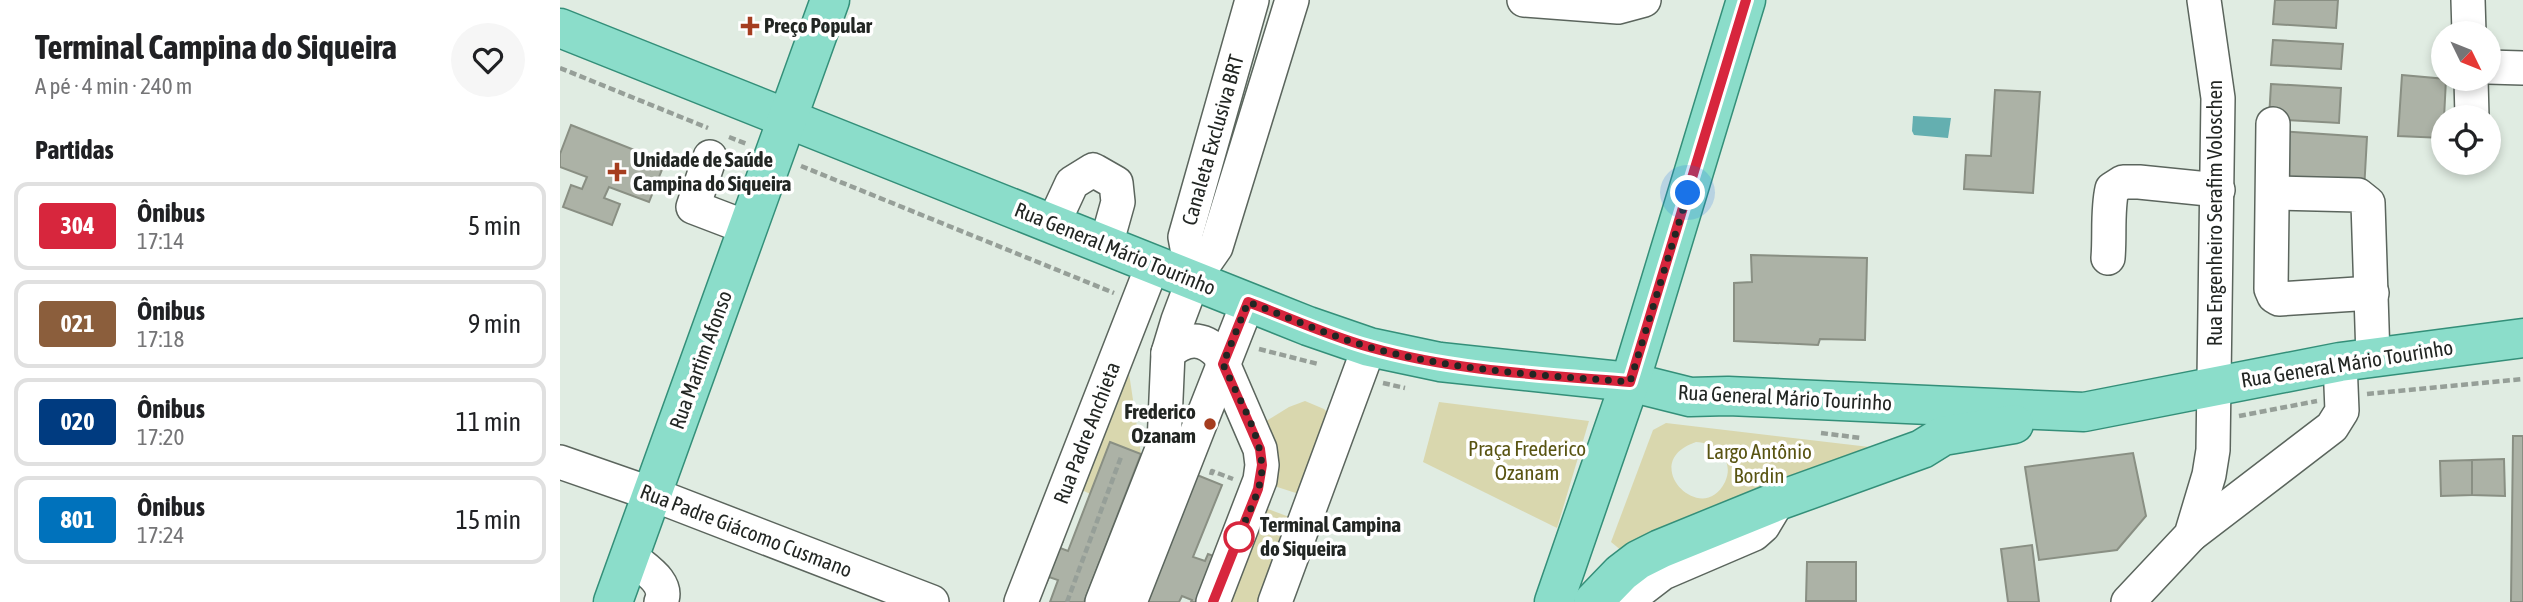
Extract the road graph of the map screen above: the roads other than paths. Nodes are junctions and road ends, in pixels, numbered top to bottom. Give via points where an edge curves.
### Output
1 (830, 0) edge
2 (1252, 0) edge
3 (1292, 0) edge
4 (1524, 0) edge
5 (1644, 0) edge
6 (1746, 0) edge
7 (2204, 0) edge
8 (2468, 0) edge
9 (2469, 21) edge
10 (560, 28) edge
11 (2501, 67) edge
12 (2523, 68) edge
13 (788, 119) junction
14 (2273, 124) dead end
15 (710, 158) dead end
16 (2218, 190) junction
17 (2273, 193) junction
18 (1054, 224) junction
19 (748, 228) junction
20 (1106, 245) junction
21 (2108, 258) dead end
22 (1153, 264) junction
23 (1193, 280) junction
24 (2372, 293) junction
25 (1248, 302) junction
26 (1175, 338) junction
27 (2523, 338) edge
28 (1369, 347) junction
29 (1223, 364) junction
30 (2352, 372) junction
31 (1630, 382) junction
32 (2215, 386) junction
33 (1690, 397) junction
34 (2084, 412) junction
35 (1943, 436) junction
36 (1189, 453) junction
37 (560, 462) edge
38 (652, 494) junction
39 (1778, 501) junction
40 (2191, 535) junction
41 (630, 556) junction
42 (1668, 588) edge
43 (613, 602) edge
44 (661, 602) edge
45 (932, 602) edge
46 (1021, 602) edge
47 (1102, 602) edge
48 (1130, 602) edge
49 (1213, 602) edge
50 (1275, 602) edge
51 (1554, 602) edge
52 (1593, 602) edge
53 (1625, 602) edge
54 (2128, 602) edge

1 - 13 main road, Rua Martim Afonso
2 - 23 street, Canaleta Exclusiva BRT via 1185,237
3 - 23 street via 1216,247
4 - 5 street via 1618,7
6 - 31 main road
7 - 16 street, Rua Engenheiro Serafim Voloschen via 2218,98
8 - 9 street
10 - 13 main road, Rua General Mário Tourinho
11 - 12 street
13 - 18 main road, Rua General Mário Tourinho
13 - 19 main road, Rua Martim Afonso
14 - 17 street
15 - 19 street via 694,207
16 - 21 street via 2139,182 2112,188
16 - 32 street, Rua Engenheiro Serafim Voloschen
17 - 24 street via 2358,195 2368,203
17 - 24 street via 2274,296
18 - 20 main road, Rua General Mário Tourinho
18 - 20 street via 1072,183 1096,171 1115,181 1118,198
19 - 38 main road, Rua Martim Afonso
20 - 22 main road, Rua General Mário Tourinho
22 - 23 main road, Rua General Mário Tourinho
22 - 46 street, Rua Padre Anchieta
23 - 25 main road, Rua General Mário Tourinho
23 - 26 street
24 - 30 street
25 - 28 main road, Rua General Mário Tourinho
25 - 29 street
26 - 29 street via 1212,346
26 - 36 street
26 - 47 street via 1164,444
27 - 30 main road, Rua General Mário Tourinho
28 - 31 main road, Rua General Mário Tourinho via 1440,362
28 - 50 street
29 - 36 street
29 - 49 street via 1260,449 1262,465 1258,489
30 - 32 main road, Rua General Mário Tourinho
30 - 40 street via 2342,411 2332,427
31 - 33 main road, Rua General Mário Tourinho
31 - 51 main road
32 - 34 main road, Rua General Mário Tourinho
32 - 40 street, Rua Engenheiro Serafim Voloschen via 2211,463
33 - 34 main road, Rua General Mário Tourinho
33 - 35 main road via 1704,406 1793,417 1906,422
34 - 35 main road
35 - 39 main road via 1922,449
36 - 48 street
37 - 38 street, Rua Padre Giácomo Cusmano
38 - 41 main road, Rua Martim Afonso
38 - 45 street, Rua Padre Giácomo Cusmano
39 - 42 street via 1754,534
39 - 52 main road via 1638,560
40 - 54 street
41 - 43 main road, Rua Martim Afonso
41 - 44 street via 663,586
42 - 53 street

